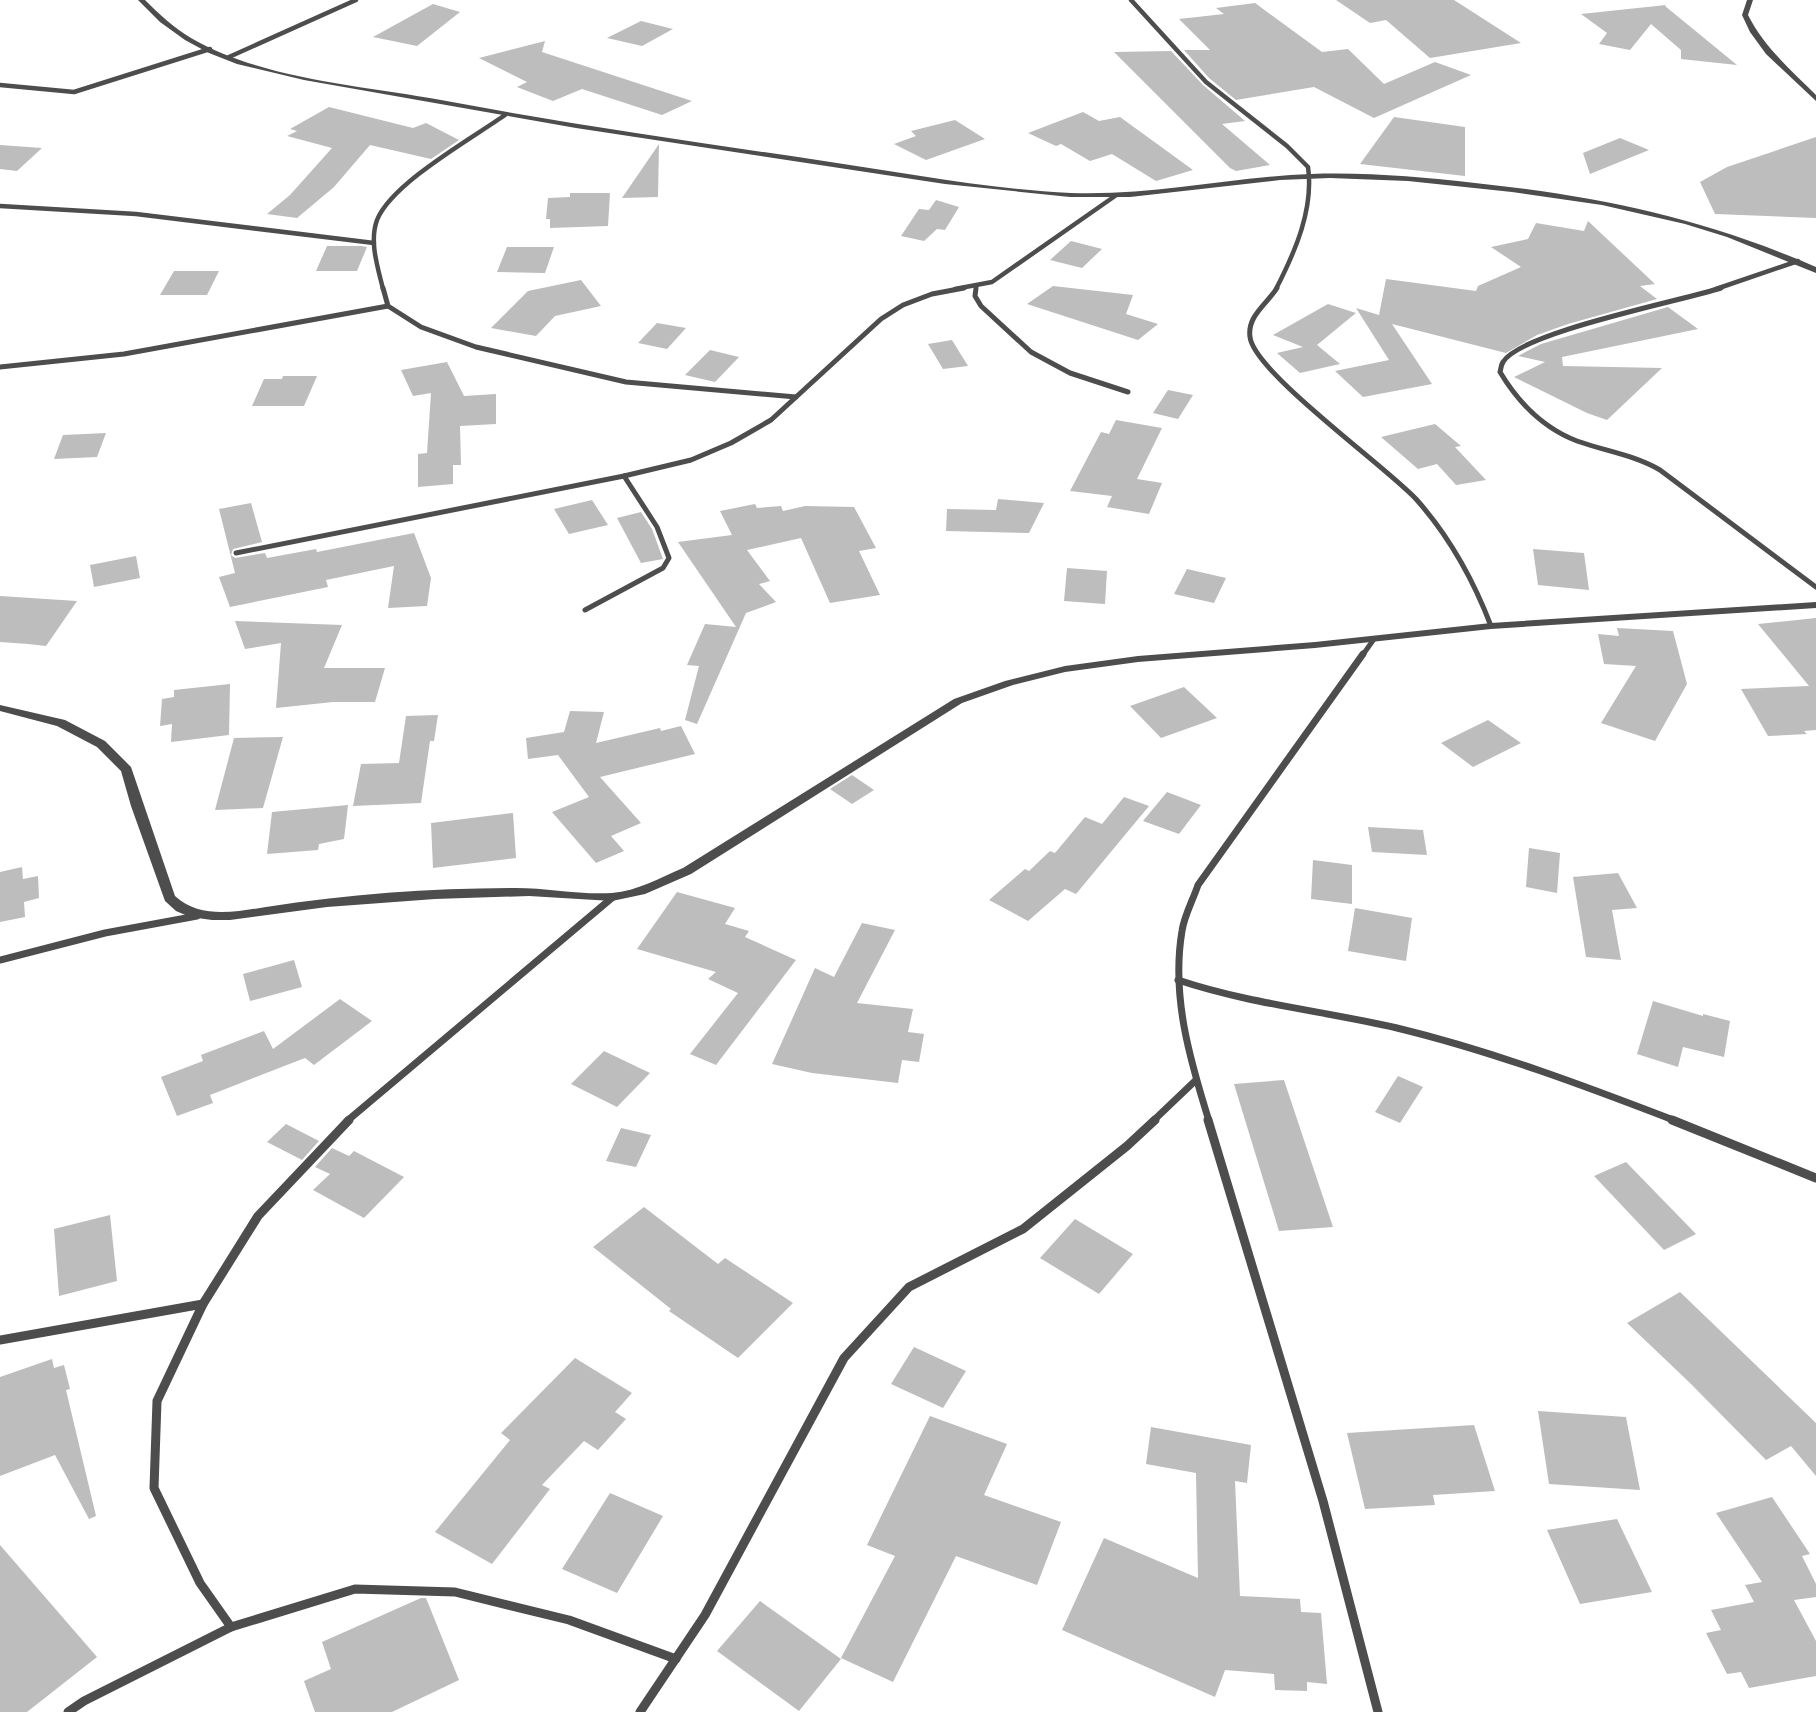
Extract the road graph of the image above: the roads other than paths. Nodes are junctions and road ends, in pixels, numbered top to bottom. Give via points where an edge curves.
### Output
1 (141, 0) edge
2 (356, 0) edge
3 (1131, 0) edge
4 (1750, 0) edge
5 (210, 50) junction
6 (229, 57) junction
7 (0, 85) edge
8 (1816, 99) edge
9 (505, 115) junction
10 (1310, 176) junction
11 (1115, 196) junction
12 (0, 206) edge
13 (374, 243) junction
14 (1798, 261) junction
15 (1816, 270) edge
16 (976, 287) junction
17 (388, 306) junction
18 (0, 367) edge
19 (1128, 392) dead end
20 (796, 397) junction
21 (624, 476) junction
22 (236, 553) dead end
23 (1816, 587) edge
24 (1816, 605) edge
25 (585, 610) dead end
26 (1491, 626) junction
27 (1374, 639) junction
28 (0, 708) edge
29 (613, 897) junction
30 (197, 916) junction
31 (0, 960) edge
32 (1178, 981) junction
33 (1196, 1080) junction
34 (1816, 1178) edge
35 (203, 1304) junction
36 (0, 1340) edge
37 (231, 1627) junction
38 (676, 1659) junction
39 (68, 1712) edge
40 (640, 1712) edge
41 (1378, 1712) edge

1 - 5 street via 163,22
2 - 6 street
3 - 10 street via 1206,82 1301,159
4 - 8 street via 1745,15 1753,32
5 - 6 street
5 - 7 street via 74,92
6 - 9 street via 315,79
9 - 11 street via 980,185
9 - 13 street via 394,196 377,219
10 - 11 street
10 - 14 street via 1427,180 1585,199 1666,214
10 - 26 street via 1311,202 1300,235 1275,292 1255,313 1247,331 1254,352 1421,505 1457,552
11 - 16 street via 1017,267
12 - 13 street via 136,214
13 - 17 street
14 - 15 street
14 - 23 street via 1699,295 1574,326 1516,351 1503,361 1500,372 1525,405 1555,430 1659,469
16 - 19 street via 981,306 1031,352 1070,373
16 - 20 street via 932,294 903,305 881,319
17 - 18 street via 124,354
17 - 20 street via 421,327 476,347 626,382
20 - 21 street via 771,420 731,443 691,460
21 - 22 street
21 - 25 street via 657,527 669,558 663,568
24 - 26 street
26 - 27 street
27 - 29 street via 1138,659 1065,669 1009,683 958,701 687,871 646,890
27 - 32 street via 1198,885 1182,929
28 - 30 street via 61,723 102,744 127,770 169,898 177,909
29 - 30 street via 463,892
29 - 35 street via 337,1130 258,1216
30 - 31 street
32 - 33 street
32 - 34 street via 1426,1036 1692,1126
33 - 38 street via 1127,1146 1023,1229 909,1287 844,1358 705,1615
33 - 41 street via 1323,1501
35 - 36 street
35 - 37 street via 157,1401 154,1488 200,1583
37 - 38 street via 355,1589 455,1591 569,1620
37 - 39 street
38 - 40 street

